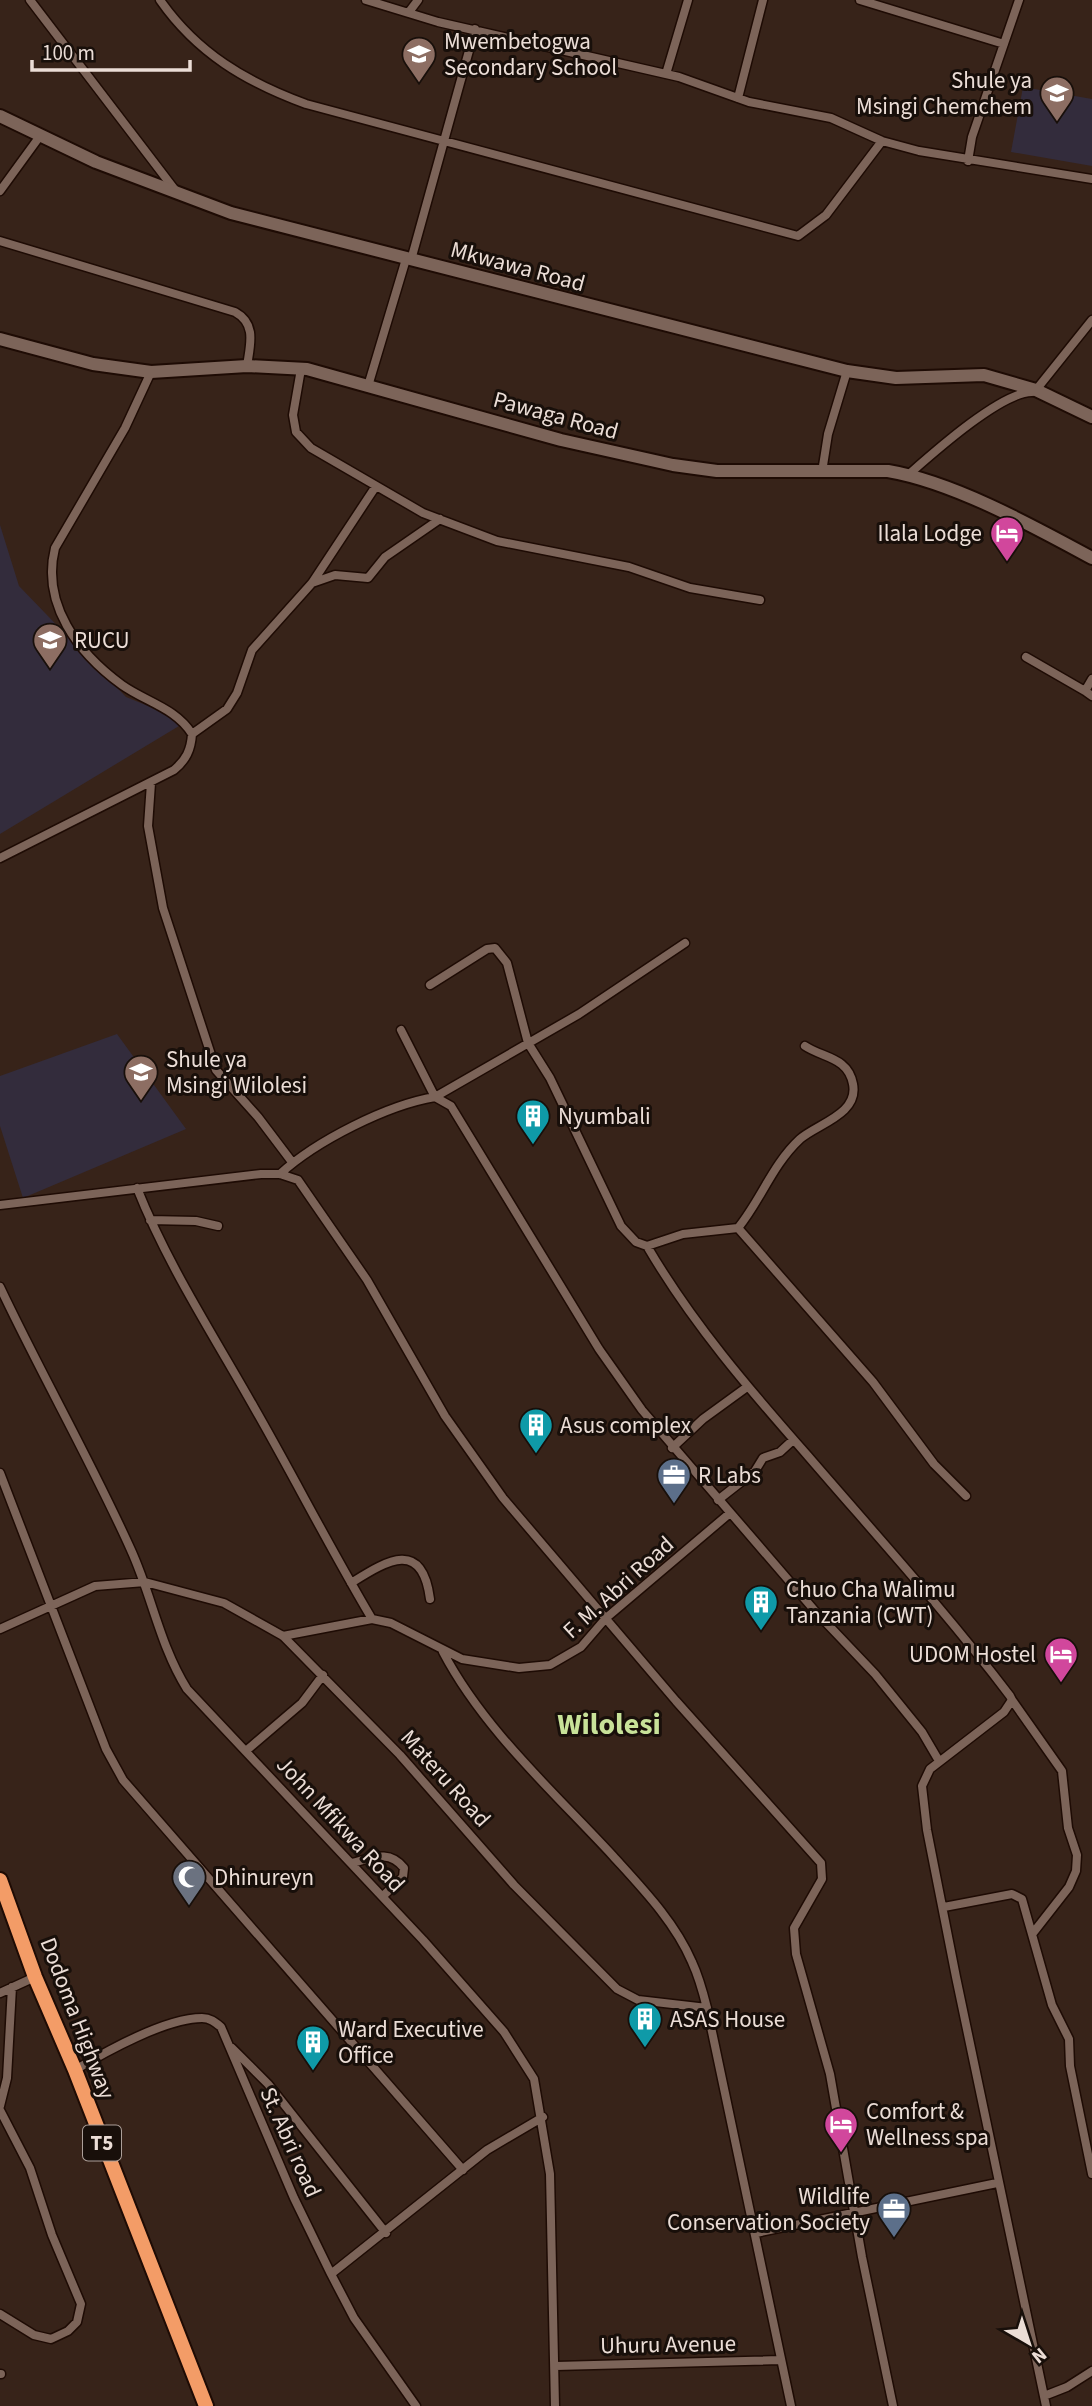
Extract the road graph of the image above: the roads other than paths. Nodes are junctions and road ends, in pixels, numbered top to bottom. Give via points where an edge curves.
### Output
1 (30, 0) edge
2 (160, 0) edge
3 (366, 0) edge
4 (418, 0) edge
5 (688, 0) edge
6 (763, 0) edge
7 (860, 0) edge
8 (1019, 0) edge
9 (409, 12) junction
10 (475, 29) junction
11 (1004, 44) junction
12 (666, 74) junction
13 (738, 98) junction
14 (0, 116) edge
15 (40, 136) junction
16 (446, 140) junction
17 (882, 141) junction
18 (968, 161) junction
19 (1092, 178) edge
20 (0, 191) edge
21 (180, 196) junction
22 (0, 241) edge
23 (409, 260) junction
24 (1092, 320) edge
25 (0, 339) edge
26 (247, 366) junction
27 (301, 369) junction
28 (847, 371) junction
29 (151, 372) junction
30 (368, 386) junction
31 (1038, 391) junction
32 (1092, 417) edge
33 (822, 472) junction
34 (908, 475) junction
35 (376, 486) junction
36 (440, 519) junction
37 (1092, 558) edge
38 (312, 583) junction
39 (760, 600) dead end
40 (1026, 657) dead end
41 (1092, 679) edge
42 (1088, 694) edge
43 (192, 734) junction
44 (151, 783) junction
45 (0, 858) edge
46 (685, 943) dead end
47 (430, 985) dead end
48 (401, 1030) dead end
49 (528, 1043) junction
50 (805, 1046) dead end
51 (435, 1097) junction
52 (292, 1162) junction
53 (280, 1174) junction
54 (137, 1188) junction
55 (0, 1205) edge
56 (150, 1220) junction
57 (218, 1226) dead end
58 (738, 1228) junction
59 (647, 1246) junction
60 (0, 1287) edge
61 (747, 1387) junction
62 (793, 1440) junction
63 (672, 1448) junction
64 (0, 1473) edge
65 (967, 1496) dead end
66 (718, 1500) junction
67 (730, 1514) junction
68 (145, 1581) junction
69 (351, 1583) junction
70 (430, 1599) dead end
71 (51, 1605) junction
72 (606, 1618) junction
73 (372, 1619) junction
74 (0, 1629) edge
75 (283, 1636) junction
76 (443, 1652) junction
77 (323, 1675) junction
78 (1012, 1700) junction
79 (247, 1751) junction
80 (939, 1761) junction
81 (352, 1863) junction
82 (0, 1880) edge
83 (383, 1896) junction
84 (944, 1907) junction
85 (1033, 1933) junction
86 (35, 1977) junction
87 (12, 1987) junction
88 (0, 1993) edge
89 (707, 2008) junction
90 (230, 2046) junction
91 (75, 2070) junction
92 (0, 2108) edge
93 (543, 2117) junction
94 (1088, 2134) edge
95 (463, 2170) junction
96 (1092, 2174) edge
97 (997, 2183) junction
98 (857, 2214) junction
99 (386, 2233) junction
100 (756, 2234) junction
101 (331, 2274) junction
102 (0, 2314) edge
103 (782, 2360) junction
104 (556, 2366) junction
105 (1092, 2371) edge
106 (1044, 2396) junction
107 (206, 2406) edge
108 (416, 2406) edge
109 (555, 2406) edge
110 (791, 2406) edge
111 (893, 2406) edge
112 (1046, 2406) edge

1 - 21 street
2 - 16 street via 200,48 256,83 306,104
3 - 9 street
4 - 9 street
5 - 12 street
6 - 13 street
7 - 11 street
8 - 11 street
9 - 10 street
10 - 12 street
10 - 16 street
11 - 18 street
12 - 13 street
13 - 17 street via 831,118
14 - 15 street, Mkwawa Road
15 - 20 street
15 - 21 street, Mkwawa Road
16 - 17 street via 798,236 826,215
16 - 23 street
17 - 18 street
18 - 19 street
21 - 23 street, Mkwawa Road
22 - 26 street via 235,312 249,325
23 - 28 street, Mkwawa Road
23 - 30 street
24 - 31 street
25 - 29 street, Pawaga Road via 93,364
26 - 27 street, Pawaga Road
26 - 29 street, Pawaga Road
27 - 30 street, Pawaga Road
27 - 35 street via 293,415 296,432 311,448
28 - 31 street, Mkwawa Road via 896,378 984,375
28 - 33 street
29 - 43 street via 125,428 55,548 51,586 57,610 86,650 123,686 177,715
30 - 33 street, Pawaga Road via 561,440 673,465 717,471
31 - 32 street, Mkwawa Road
31 - 34 street via 1025,392 984,414
33 - 34 street, Pawaga Road
34 - 37 street, Pawaga Road via 958,492
35 - 36 street
35 - 38 street
36 - 38 street via 386,557 368,578 335,575
36 - 39 street via 531,550 629,567 690,588
38 - 43 street via 252,650 227,709
40 - 42 street
41 - 42 street
43 - 44 street via 184,761
44 - 45 street
44 - 52 street via 148,826 163,908 216,1070
46 - 49 street
47 - 49 street via 495,948 507,963
48 - 51 street
49 - 51 street
49 - 59 street via 555,1088 621,1226 636,1242
50 - 58 street via 841,1062 850,1076 853,1096 839,1115 801,1138 786,1155
51 - 52 street via 387,1112
51 - 63 street via 451,1106 599,1349
52 - 53 street
53 - 54 street
53 - 72 street via 306,1186 472,1455 552,1558
54 - 55 street
54 - 56 street
56 - 57 street
56 - 69 street
58 - 59 street via 683,1234
58 - 65 street via 873,1381 934,1464
59 - 61 street via 693,1317
60 - 68 street, John Mfikwa Road
61 - 62 street
61 - 63 street
62 - 66 street via 780,1452 763,1458 755,1471
62 - 78 street
63 - 66 street
64 - 71 street
66 - 67 street
67 - 72 street, F. M. Abri Road
67 - 80 street via 876,1675
68 - 71 street via 95,1586
68 - 75 street, Materu Road via 224,1603
68 - 79 street, John Mfikwa Road via 172,1666 187,1689
69 - 70 street via 383,1563 400,1559 417,1565
69 - 73 street
71 - 74 street
71 - 95 street via 106,1749 123,1780
72 - 76 street, F. M. Abri Road via 572,1655 537,1668 486,1664
72 - 98 street via 821,1863 822,1879 793,1928 830,2074
73 - 75 street
73 - 76 street, F. M. Abri Road via 391,1623
75 - 77 street, Materu Road
76 - 89 street via 493,1726 637,1882 673,1928 692,1960
77 - 79 street via 302,1703
77 - 89 street, Materu Road via 514,1885 617,1989 638,2000
78 - 80 street via 1004,1712
78 - 85 street via 1062,1771 1068,1828 1077,1855 1069,1887
79 - 81 street, John Mfikwa Road
80 - 84 street via 923,1778 922,1786
81 - 83 street, John Mfikwa Road
81 - 83 street via 382,1855 397,1859 404,1868 403,1877
82 - 86 highway, Dodoma Highway / T5
83 - 93 street, John Mfikwa Road via 521,2054 534,2078
84 - 85 street via 1019,1895
84 - 97 street
85 - 94 street via 1052,2005 1069,2039 1070,2066
86 - 87 street
86 - 91 highway, Dodoma Highway / T5
87 - 88 street
87 - 92 street via 7,2078
89 - 100 street
90 - 91 street, St. Abri road via 221,2027 200,2018 120,2045
90 - 99 street via 268,2084
90 - 101 street, St. Abri road via 293,2198
91 - 107 highway, Dodoma Highway / T5
92 - 102 street via 30,2168 81,2304 77,2322 51,2339 34,2335
93 - 95 street via 507,2136
93 - 104 street, John Mfikwa Road
94 - 96 street
95 - 99 street
97 - 98 street
97 - 106 street
98 - 100 street
98 - 111 street
99 - 101 street
100 - 103 street
101 - 108 street, St. Abri road via 354,2318
103 - 104 street, Uhuru Avenue
103 - 110 street
104 - 109 street, John Mfikwa Road
105 - 106 street
106 - 112 street

